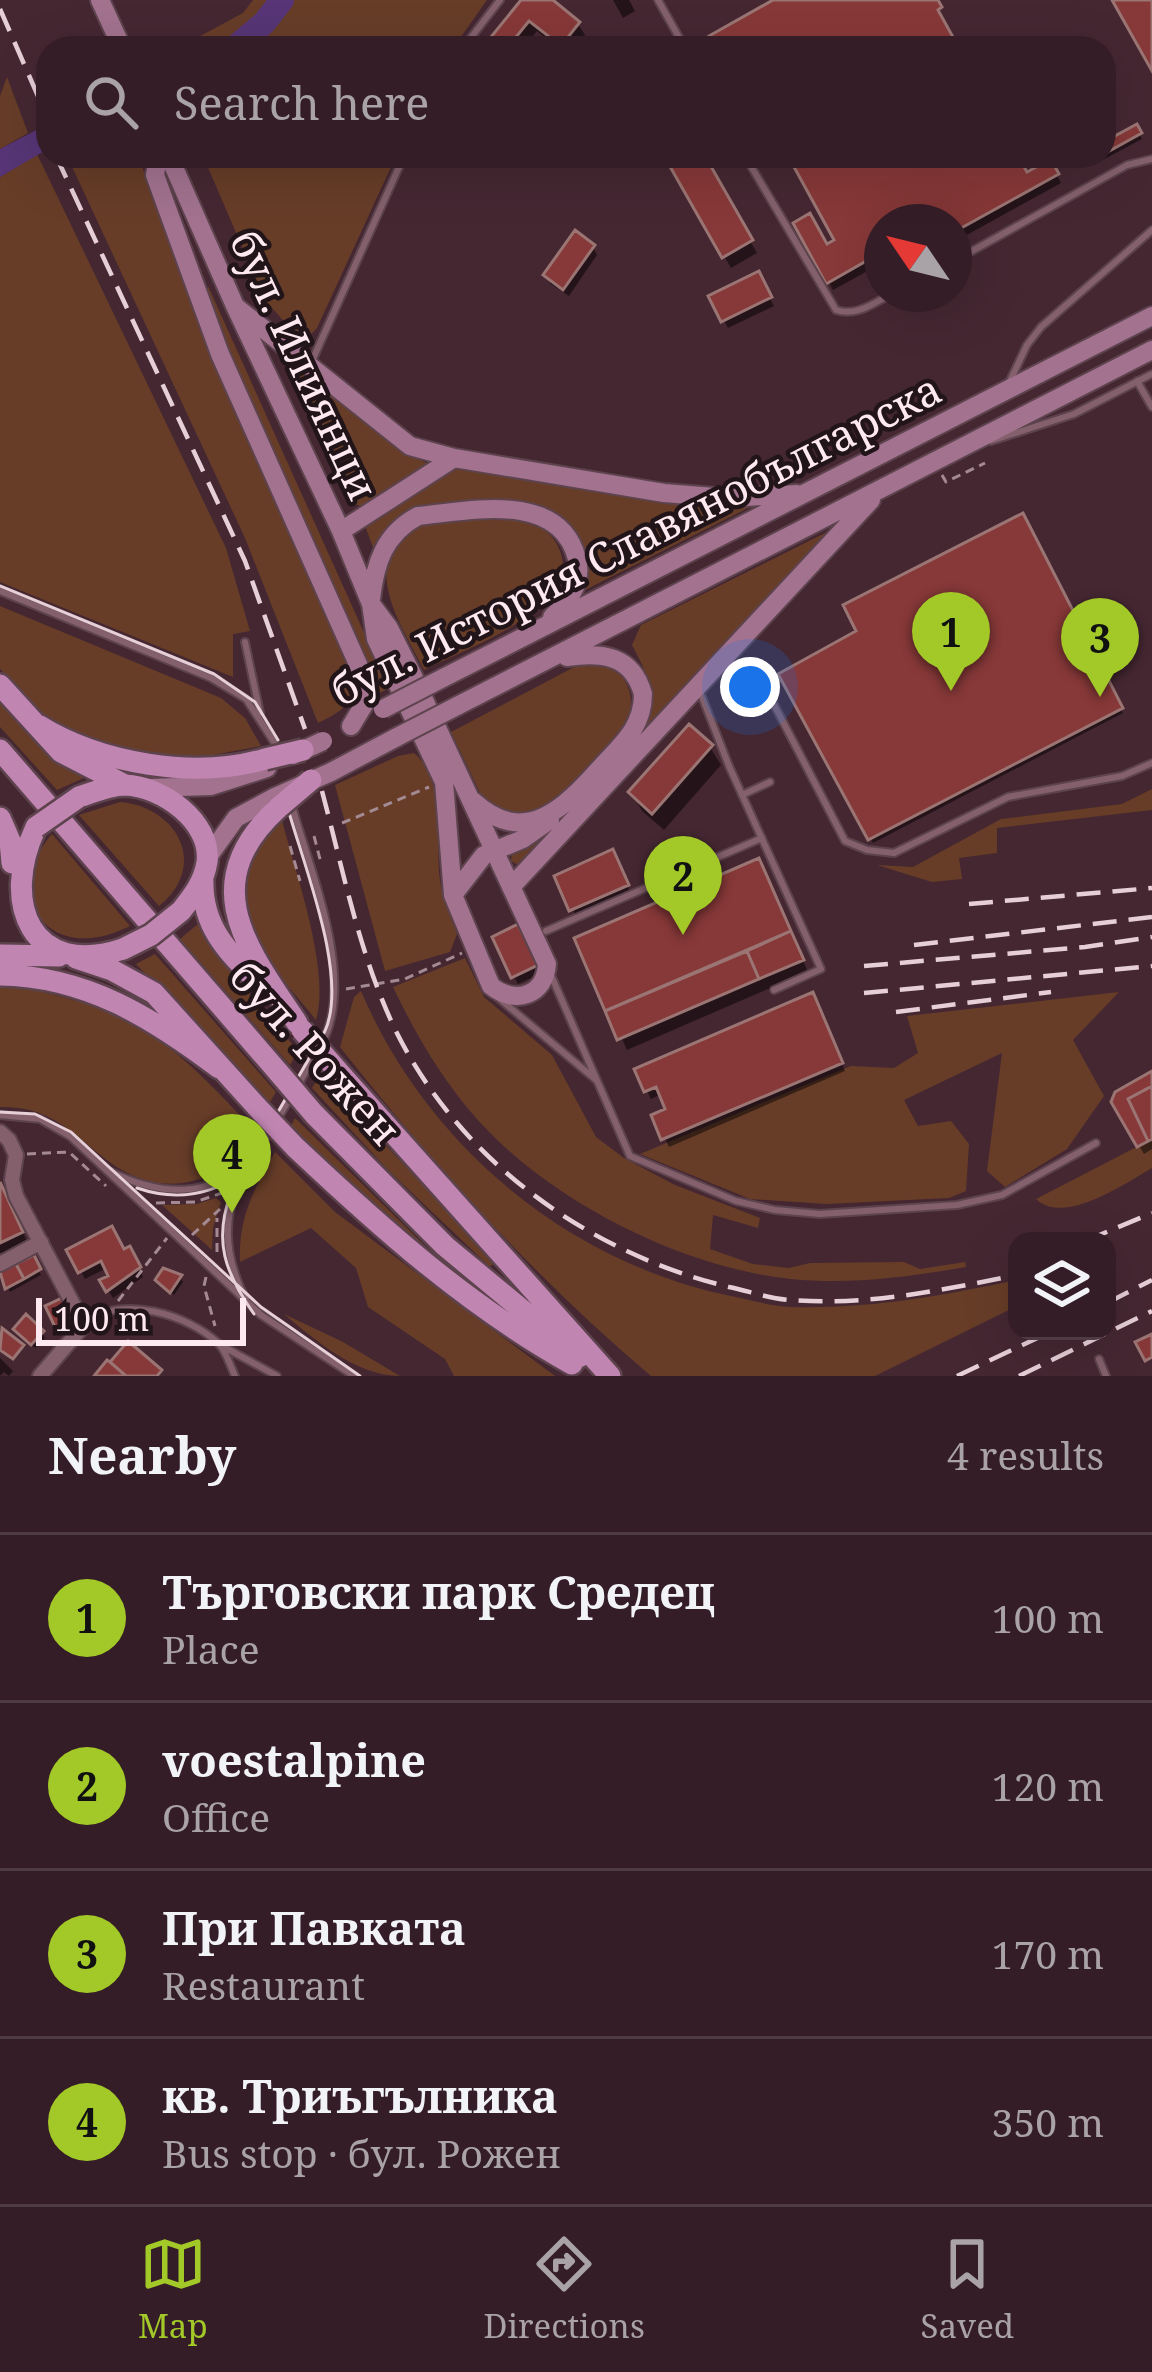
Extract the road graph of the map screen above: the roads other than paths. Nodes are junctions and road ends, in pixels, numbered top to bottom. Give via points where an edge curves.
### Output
1 (121, 0) edge
2 (500, 0) edge
3 (658, 0) edge
4 (104, 8) edge
5 (117, 36) edge
6 (472, 36) edge
7 (678, 36) edge
8 (1152, 159) edge
9 (156, 168) edge
10 (174, 168) edge
11 (399, 168) edge
12 (752, 168) edge
13 (1152, 230) edge
14 (972, 251) edge
15 (235, 306) junction
16 (864, 308) edge
17 (1152, 316) edge
18 (1152, 350) edge
19 (310, 364) junction
20 (1152, 374) edge
21 (1137, 381) junction
22 (1006, 392) junction
23 (1152, 407) edge
24 (964, 449) junction
25 (454, 458) junction
26 (880, 491) junction
27 (808, 494) junction
28 (341, 531) junction
29 (0, 591) edge
30 (371, 604) junction
31 (540, 628) junction
32 (245, 642) dead end
33 (545, 661) junction
34 (754, 666) dead end
35 (0, 685) edge
36 (698, 686) junction
37 (260, 716) junction
38 (38, 725) junction
39 (351, 726) junction
40 (313, 746) joint
41 (0, 750) edge
42 (268, 757) junction
43 (1152, 763) edge
44 (321, 776) joint
45 (770, 782) dead end
46 (133, 787) junction
47 (742, 795) junction
48 (468, 796) junction
49 (571, 800) junction
50 (282, 803) junction
51 (0, 818) edge
52 (762, 838) junction
53 (494, 851) junction
54 (208, 857) junction
55 (13, 863) junction
56 (202, 880) junction
57 (511, 887) junction
58 (4, 893) edge
59 (453, 896) junction
60 (546, 931) dead end
61 (0, 955) edge
62 (70, 957) junction
63 (547, 964) junction
64 (0, 975) edge
65 (491, 986) junction
66 (774, 990) dead end
67 (299, 1027) junction
68 (219, 1068) junction
69 (598, 1082) junction
70 (0, 1115) edge
71 (0, 1132) edge
72 (1096, 1143) dead end
73 (262, 1146) junction
74 (8, 1156) edge
75 (105, 1169) junction
76 (41, 1242) junction
77 (0, 1264) edge
78 (247, 1302) junction
79 (84, 1324) junction
80 (221, 1345) junction
81 (1099, 1359) dead end
82 (40, 1376) edge
83 (235, 1376) edge
84 (277, 1376) edge
85 (354, 1376) edge
86 (592, 1376) edge
87 (606, 1376) edge
88 (1106, 1376) edge

1 - 4 lane
2 - 6 lane
3 - 7 lane
4 - 5 main road
8 - 14 lane via 1127,165
9 - 39 main road via 220,355 361,671 365,703
10 - 15 main road, бул. Илиянци
11 - 19 lane
12 - 16 lane via 836,310
13 - 22 lane via 1041,327
15 - 19 main road
15 - 28 main road, бул. Илиянци
17 - 22 main road, бул. История Славянобългарска
18 - 24 main road, бул. История Славянобългарска
19 - 25 main road via 410,446
20 - 21 lane
21 - 23 lane
21 - 24 lane via 1074,414
22 - 27 main road, бул. История Славянобългарска
24 - 26 main road, бул. История Славянобългарска
25 - 27 main road via 664,493
25 - 28 main road
26 - 33 main road, бул. История Славянобългарска
26 - 36 main road
27 - 31 main road, бул. История Славянобългарска
28 - 30 main road, бул. Илиянци
29 - 37 lane via 211,678
30 - 31 main road via 381,552 406,522 508,509 556,524 577,559 572,596
30 - 48 main road, бул. Илиянци
30 - 59 main road, бул. Илиянци via 376,639 444,782
31 - 39 main road, бул. История Славянобългарска, bridge
32 - 37 lane
33 - 44 main road, бул. История Славянобългарска, bridge
33 - 49 main road via 611,656 632,671 643,694 631,735
34 - 43 lane via 844,841 866,850 894,854 1008,797
35 - 38 main road
36 - 47 lane
36 - 57 main road
37 - 42 lane
38 - 42 main road via 81,747 151,763 208,768
38 - 46 main road via 73,760
39 - 40 main road, бул. История Славянобългарска
40 - 42 main road, bridge
41 - 87 main road, бул. Рожен, bridge via 314,1114 445,1246
42 - 46 main road via 211,786
44 - 50 main road, bridge
45 - 47 lane
46 - 54 main road via 188,815
46 - 55 main road, bridge via 79,797 36,827
47 - 52 lane
48 - 49 main road via 492,815 523,822
48 - 53 main road, бул. Илиянци
49 - 53 main road via 536,831
50 - 54 main road via 236,818
50 - 67 main road via 241,855 234,904 243,940
50 - 73 lane via 336,968 337,998 332,1025
51 - 55 main road
52 - 60 lane
52 - 66 lane via 821,969
53 - 57 main road, бул. Илиянци
53 - 59 main road
54 - 56 main road
55 - 58 main road
56 - 62 main road, bridge via 151,935 100,956
56 - 67 main road, бул. Рожен via 218,939
57 - 63 main road, бул. Илиянци
58 - 62 main road via 25,932
59 - 65 main road, бул. Илиянци
61 - 62 main road
62 - 68 main road, бул. Рожен via 154,993
63 - 65 main road via 545,979 529,994 513,997
63 - 69 lane
64 - 68 main road via 59,982 123,1004
65 - 69 lane via 503,1005
67 - 87 main road, бул. Рожен, bridge
68 - 86 main road, бул. Рожен, bridge via 453,1287
69 - 72 lane via 630,1156 775,1210 957,1205 1002,1195
70 - 75 lane via 40,1119
71 - 74 street via 9,1139
73 - 75 lane via 240,1169 200,1189 160,1191
73 - 78 lane via 226,1214 228,1262
74 - 76 street via 13,1188
75 - 78 lane
76 - 77 street
76 - 79 street
78 - 85 lane
79 - 80 lane via 101,1311 137,1310 169,1315
79 - 82 street
80 - 83 lane
80 - 84 lane
81 - 88 lane

